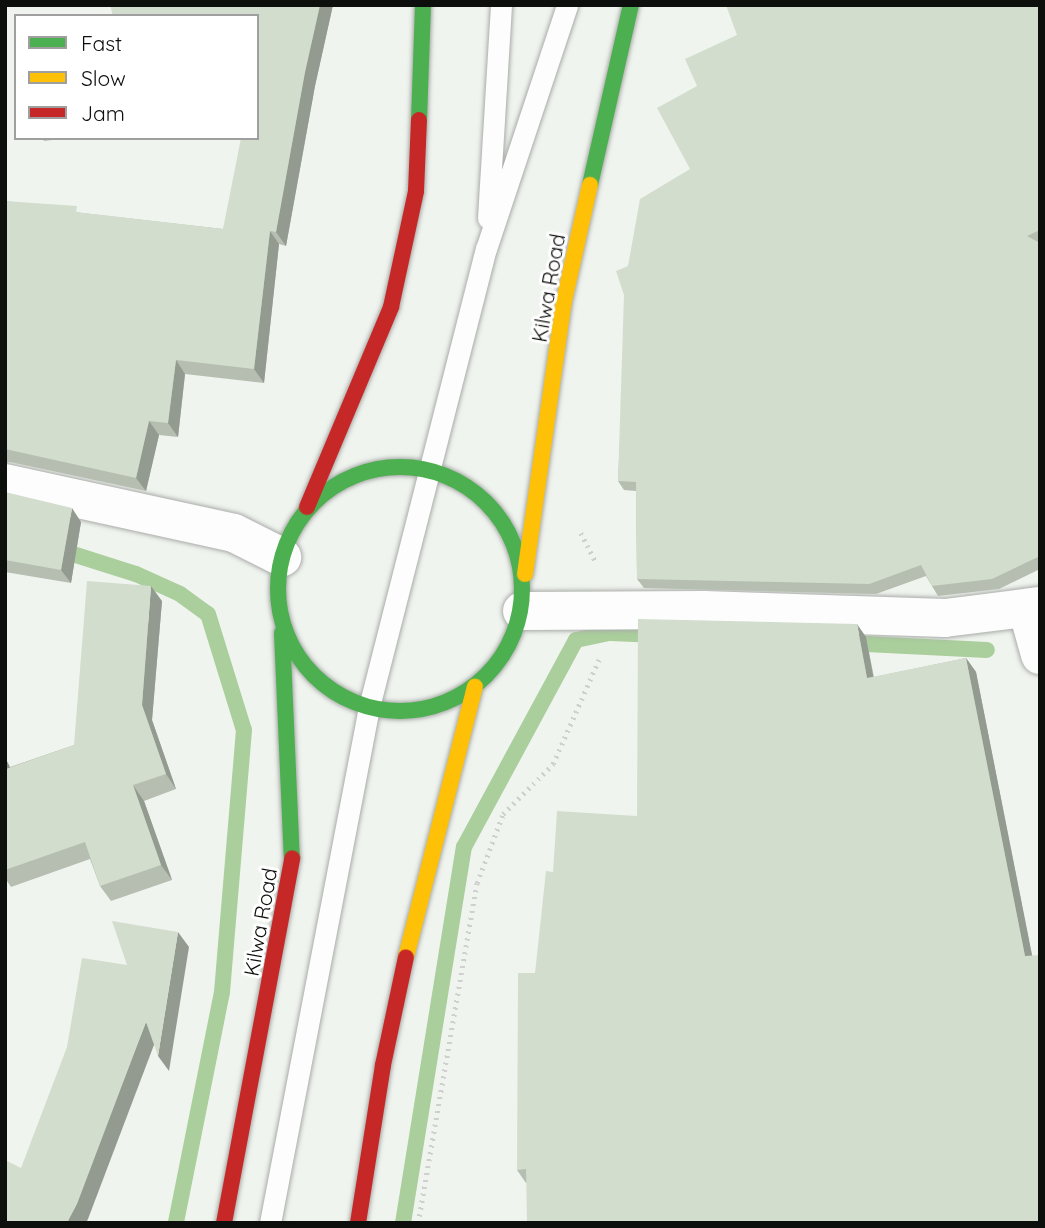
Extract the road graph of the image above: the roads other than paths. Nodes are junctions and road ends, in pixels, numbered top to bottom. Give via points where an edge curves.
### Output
1 (424, 5) edge
2 (500, 5) edge
3 (567, 5) edge
4 (631, 5) edge
5 (486, 248) junction
6 (429, 471) junction
7 (5, 483) edge
8 (307, 509) junction
9 (282, 556) junction
10 (522, 597) junction
11 (1033, 607) edge
12 (281, 624) junction
13 (1040, 655) edge
14 (475, 687) junction
15 (369, 707) junction
16 (224, 1223) edge
17 (270, 1223) edge
18 (358, 1223) edge

1 - 8 highway via 415,191 391,307
2 - 5 lane
3 - 5 lane
4 - 10 highway, Kilwa Road via 564,301
5 - 6 lane
6 - 8 highway via 378,468 339,483
6 - 10 highway via 459,481 492,507 514,541
6 - 15 lane
7 - 9 street via 234,533
8 - 9 highway, Kilwa Road
9 - 12 highway, Kilwa Road via 277,590
10 - 11 street via 704,610 945,618
10 - 14 highway, Kilwa Road via 513,640
11 - 13 street
12 - 15 highway via 298,660 326,688
12 - 16 highway, Kilwa Road via 293,872
14 - 15 highway via 440,706 401,712
14 - 18 highway via 414,920 383,1065
15 - 17 lane

